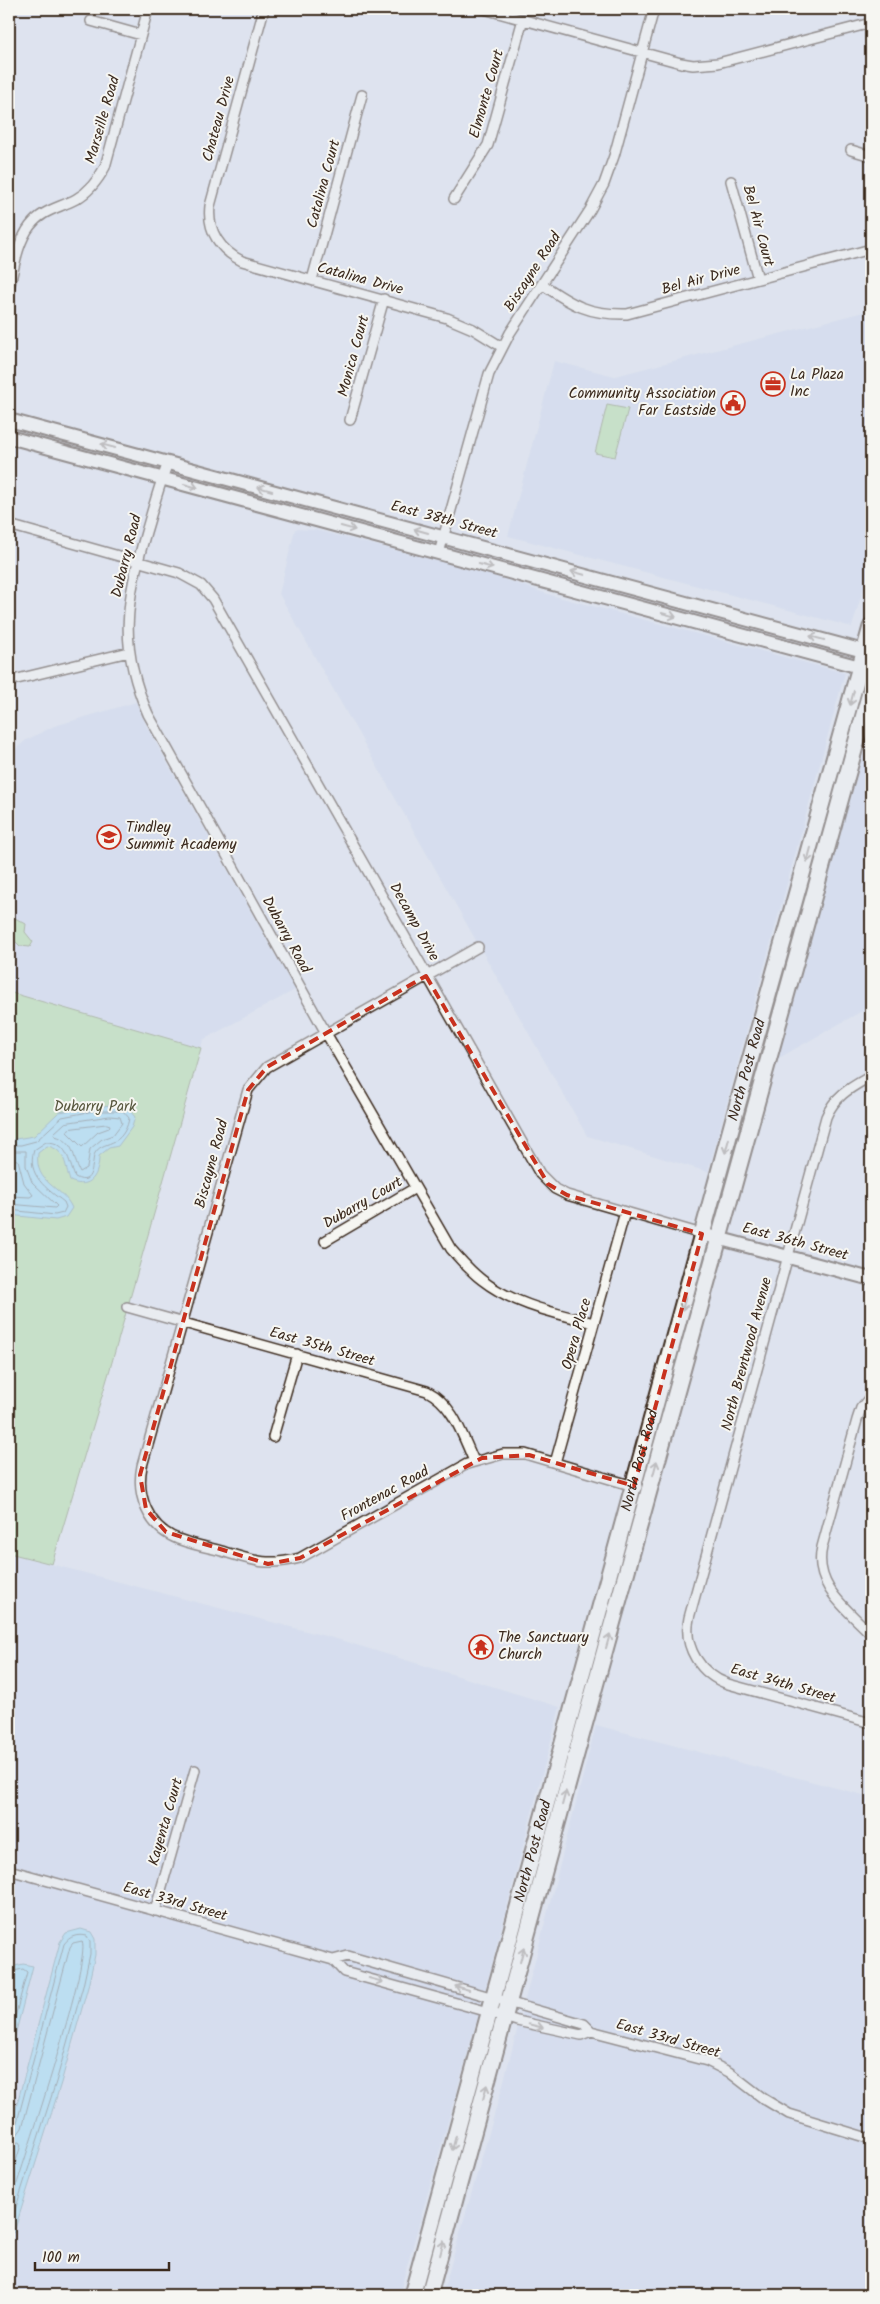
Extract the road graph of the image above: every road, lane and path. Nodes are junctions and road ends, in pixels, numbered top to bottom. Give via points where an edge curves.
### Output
1 (148, 9) edge
2 (264, 9) edge
3 (484, 9) edge
4 (654, 9) edge
5 (523, 19) junction
6 (91, 21) dead end
7 (871, 23) edge
8 (141, 35) junction
9 (642, 52) junction
10 (362, 95) dead end
11 (851, 150) dead end
12 (871, 156) edge
13 (731, 181) dead end
14 (454, 199) dead end
15 (215, 237) joint
16 (871, 249) edge
17 (758, 279) junction
18 (312, 280) junction
19 (542, 284) junction
20 (9, 289) edge
21 (384, 300) junction
22 (502, 347) junction
23 (9, 420) edge
24 (350, 420) dead end
25 (9, 437) edge
26 (168, 463) junction
27 (162, 478) junction
28 (9, 525) edge
29 (443, 537) junction
30 (439, 553) junction
31 (138, 561) junction
32 (871, 627) edge
33 (129, 652) junction
34 (868, 652) edge
35 (866, 669) edge
36 (9, 681) edge
37 (871, 689) edge
38 (478, 947) dead end
39 (426, 976) junction
40 (326, 1033) junction
41 (871, 1076) edge
42 (416, 1188) junction
43 (625, 1212) junction
44 (711, 1237) junction
45 (325, 1241) dead end
46 (788, 1257) junction
47 (871, 1279) edge
48 (127, 1306) dead end
49 (183, 1322) junction
50 (594, 1324) junction
51 (297, 1354) junction
52 (871, 1396) edge
53 (274, 1437) dead end
54 (474, 1461) junction
55 (555, 1463) junction
56 (634, 1486) junction
57 (649, 1490) junction
58 (146, 1509) joint
59 (871, 1634) edge
60 (695, 1658) joint
61 (871, 1723) edge
62 (195, 1770) dead end
63 (9, 1870) edge
64 (155, 1911) junction
65 (333, 1960) junction
66 (493, 1997) junction
67 (509, 2002) junction
68 (489, 2012) junction
69 (505, 2017) junction
70 (591, 2031) junction
71 (871, 2139) edge
72 (412, 2295) edge
73 (429, 2295) edge

1 - 8 street, Marseille Road
2 - 15 street, Chateau Drive via 211,202 209,217
3 - 5 street
4 - 9 street, Biscayne Road
5 - 9 street
5 - 14 street, Elmonte Court via 488,145
6 - 8 street
7 - 9 street via 710,64 681,63
8 - 20 street, Marseille Road via 103,171 84,194 49,210 32,224 23,238
9 - 19 street, Biscayne Road via 604,184
10 - 18 street, Catalina Court
11 - 12 street
13 - 17 street, Bel Air Court
15 - 18 street, Catalina Drive via 225,250 242,261
16 - 17 street, Bel Air Drive
17 - 19 street, Bel Air Drive via 614,315 577,307
18 - 21 street, Catalina Drive
19 - 22 street, Biscayne Road
21 - 22 street, Catalina Drive via 458,322
21 - 24 street, Monica Court
22 - 29 street, Biscayne Road via 482,394
26 -> 23 main road, East 38th Street
25 - 27 main road
26 - 27 street, Dubarry Road
29 -> 26 main road, East 38th Street
27 -> 30 main road
27 - 31 street, Dubarry Road
28 - 31 street, Decamp Drive
29 - 30 street, Biscayne Road
34 -> 29 main road, East 38th Street
30 -> 35 main road
31 - 33 street, Dubarry Road via 128,611
31 - 39 street, Decamp Drive via 184,574 213,598
32 - 34 main road, North Post Road
33 - 36 street
33 - 40 street, Dubarry Road via 135,681 148,714
34 - 35 main road, North Post Road
35 -> 44 main road, North Post Road
37 - 44 main road, North Post Road
38 - 39 street, Biscayne Road
39 - 40 street, Biscayne Road
39 - 43 street, Decamp Drive via 540,1174 555,1189 567,1195
40 - 42 street, Dubarry Road
40 - 49 street, Biscayne Road via 267,1067 248,1090
41 - 46 street, North Brentwood Avenue via 842,1093 830,1109
42 - 45 street, Dubarry Court
42 - 50 street, Dubarry Road via 451,1249 480,1279 527,1305
43 - 44 street, Decamp Drive
43 - 50 street, Opera Place
44 - 46 main road, East 36th Street
44 -> 56 main road, North Post Road
57 -> 44 main road, North Post Road
46 - 47 main road, East 36th Street
46 - 60 street, North Brentwood Avenue via 689,1618 689,1643
48 - 49 street, East 35th Street
49 - 51 street, East 35th Street
49 - 58 street, Biscayne Road via 141,1471 140,1488
50 - 55 street, Opera Place
51 - 53 street
51 - 54 street, East 35th Street via 430,1393 454,1416
52 - 59 street via 858,1416 820,1564 830,1593
54 - 55 street, Frontenac Road via 516,1454 537,1456
54 - 58 street, Frontenac Road via 300,1558 280,1563 259,1562 177,1538 159,1527
55 - 56 street, Frontenac Road
56 - 57 street, Frontenac Road
56 - 66 main road, North Post Road
67 -> 57 main road, North Post Road
60 - 61 street, East 34th Street via 709,1674 724,1682
62 - 64 street, Kayenta Court
63 - 64 street, East 33rd Street
64 - 65 street, East 33rd Street
66 -> 65 street, East 33rd Street via 348,1956
65 -> 68 street, East 33rd Street via 344,1972
66 - 67 street, East 33rd Street
66 - 68 main road, North Post Road
67 - 69 main road, North Post Road
67 - 70 street, East 33rd Street via 584,2024
68 - 69 street, East 33rd Street
68 -> 72 main road, North Post Road
69 -> 70 street, East 33rd Street via 566,2032 581,2034
73 -> 69 main road, North Post Road
70 - 71 street, East 33rd Street via 707,2062 729,2072 789,2114

